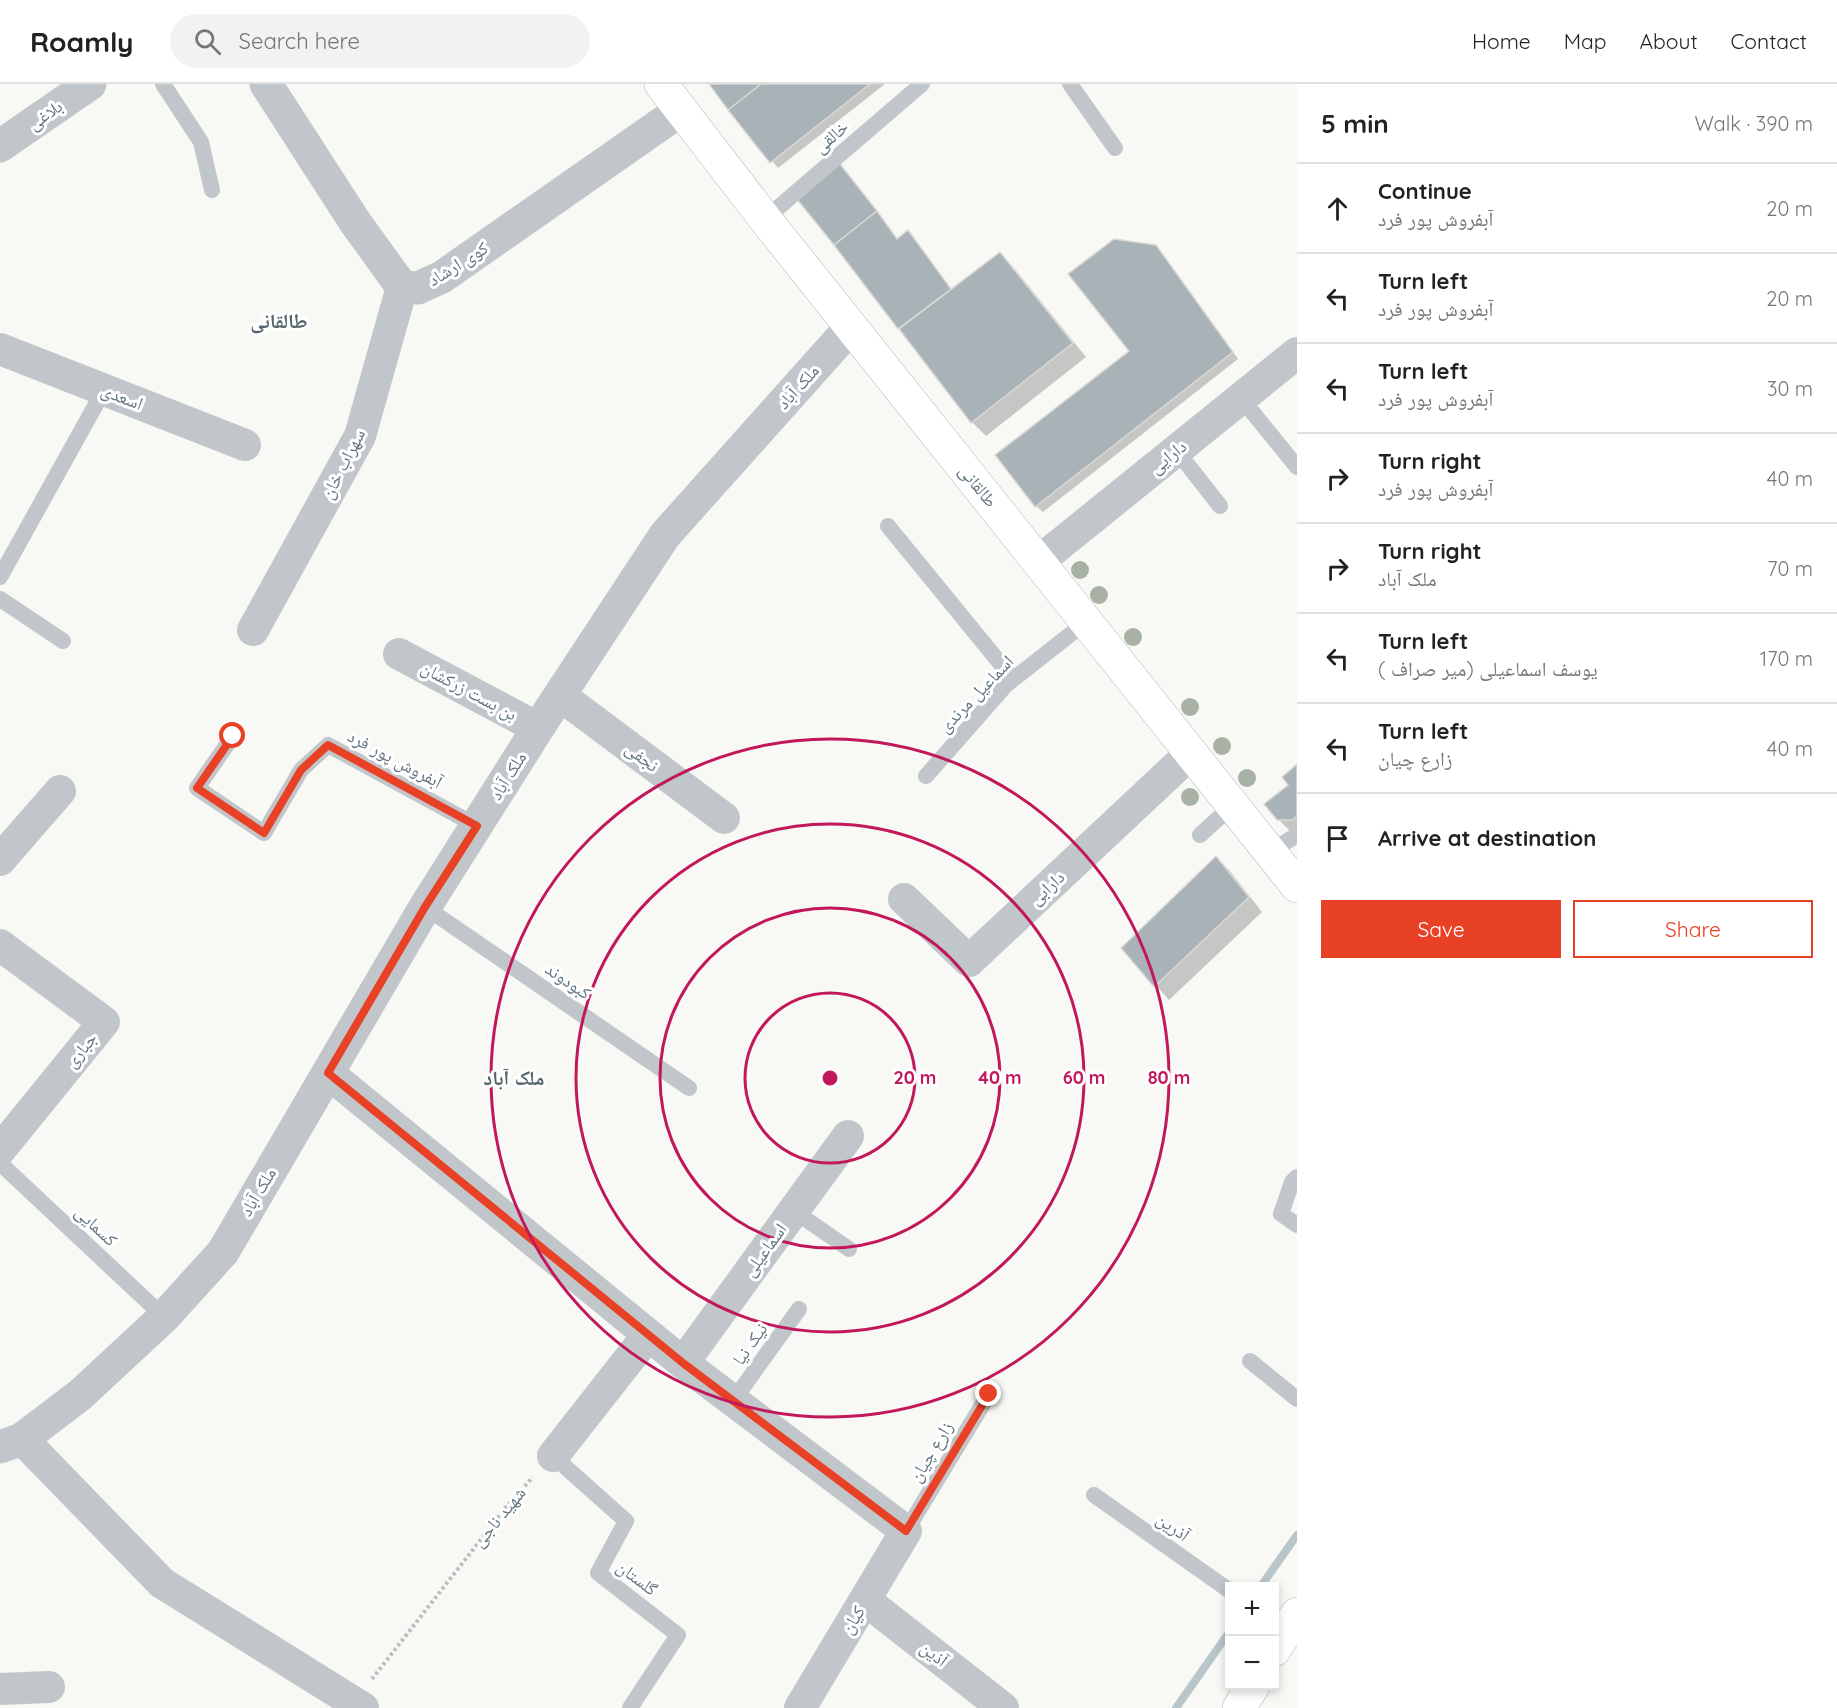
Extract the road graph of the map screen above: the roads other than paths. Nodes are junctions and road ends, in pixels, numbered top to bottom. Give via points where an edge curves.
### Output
1 (90, 84) edge
2 (164, 84) edge
3 (266, 84) edge
4 (661, 84) edge
5 (922, 84) edge
6 (1070, 84) edge
7 (681, 110) junction
8 (0, 146) edge
9 (1115, 148) dead end
10 (212, 190) dead end
11 (765, 219) junction
12 (402, 287) junction
13 (851, 327) junction
14 (0, 349) edge
15 (1297, 352) edge
16 (104, 390) junction
17 (1241, 398) junction
18 (245, 445) dead end
19 (1176, 450) junction
20 (1297, 467) edge
21 (1220, 506) dead end
22 (888, 526) dead end
23 (1038, 562) junction
24 (0, 577) edge
25 (0, 598) edge
26 (1086, 622) junction
27 (253, 630) dead end
28 (63, 641) dead end
29 (399, 654) dead end
30 (1013, 679) junction
31 (561, 696) junction
32 (538, 728) junction
33 (233, 736) dead end
34 (1191, 753) junction
35 (926, 776) dead end
36 (60, 791) dead end
37 (1233, 806) junction
38 (724, 818) dead end
39 (477, 826) junction
40 (1297, 835) edge
41 (1200, 836) dead end
42 (1270, 852) junction
43 (0, 860) edge
44 (1297, 886) edge
45 (904, 899) dead end
46 (425, 907) junction
47 (0, 945) edge
48 (328, 1073) junction
49 (689, 1088) dead end
50 (848, 1136) dead end
51 (0, 1150) edge
52 (0, 1163) edge
53 (1297, 1177) edge
54 (794, 1211) junction
55 (1297, 1226) edge
56 (849, 1249) dead end
57 (799, 1309) dead end
58 (164, 1317) junction
59 (648, 1335) junction
60 (1250, 1361) dead end
61 (683, 1363) junction
62 (989, 1394) dead end
63 (1297, 1399) edge
64 (733, 1401) junction
65 (11, 1443) edge
66 (553, 1456) joint
67 (1094, 1496) dead end
68 (906, 1531) junction
69 (1225, 1588) edge
70 (865, 1600) junction
71 (49, 1687) dead end
72 (0, 1689) edge
73 (1250, 1690) edge
74 (812, 1703) edge
75 (359, 1705) edge
76 (630, 1708) edge
77 (1003, 1708) edge
78 (1239, 1708) edge

1 - 8 street, بلاغی
2 - 10 lane via 201,142
3 - 12 street, کوی ارشاد
4 - 7 main road, طالقانی
5 - 11 lane, خالقی
6 - 9 lane
7 - 11 main road, طالقانی
7 - 12 street, کوی ارشاد via 442,277 418,288
11 - 13 main road, طالقانی
12 - 27 street, سهراب خان via 360,436
13 - 23 main road, طالقانی
13 - 31 street, ملک آباد via 665,535
14 - 16 street, اسعدی
15 - 17 street, دارایی
16 - 18 street, اسعدی
16 - 24 lane
17 - 19 street, دارایی
17 - 20 lane
19 - 21 lane
19 - 23 street, دارایی
22 - 30 lane
23 - 26 main road, طالقانی
25 - 28 lane
26 - 30 lane, اسماعیل مرندی
26 - 34 main road, طالقانی
29 - 32 street, بن بست زرکشان
30 - 35 lane, اسماعیل مرندی
31 - 32 street, ملک آباد
31 - 38 street, نجفی
32 - 39 street, ملک آباد
33 - 39 lane, آبفروش پور فرد via 197,788 264,833 301,770 328,745
34 - 37 main road, طالقانی
34 - 45 street, دارابی via 969,961
36 - 43 street
37 - 41 lane
37 - 42 main road, طالقانی
39 - 46 street, ملک آباد
40 - 42 lane
42 - 44 main road, طالقانی
46 - 48 street, ملک آباد
46 - 49 lane, کبودوند
47 - 51 street, جباری via 104,1022
48 - 58 street, ملک آباد via 223,1251
48 - 59 street
50 - 54 street, اسماعیلی
52 - 58 lane, کسمایی
53 - 55 lane via 1281,1214
54 - 56 lane
54 - 61 street, اسماعیلی
57 - 64 lane, نیک نیا
58 - 65 street, ملک آباد via 80,1395
59 - 61 street
59 - 66 street
60 - 63 lane
61 - 64 street
62 - 68 lane, زارع چیان
64 - 68 street
65 - 75 street via 162,1583
66 - 76 lane, گلستان via 626,1521 598,1573 678,1635
67 - 69 lane, آذرین
68 - 70 street, کیان
70 - 74 street, کیان
70 - 77 street, آذین
71 - 72 street
73 - 78 main road

